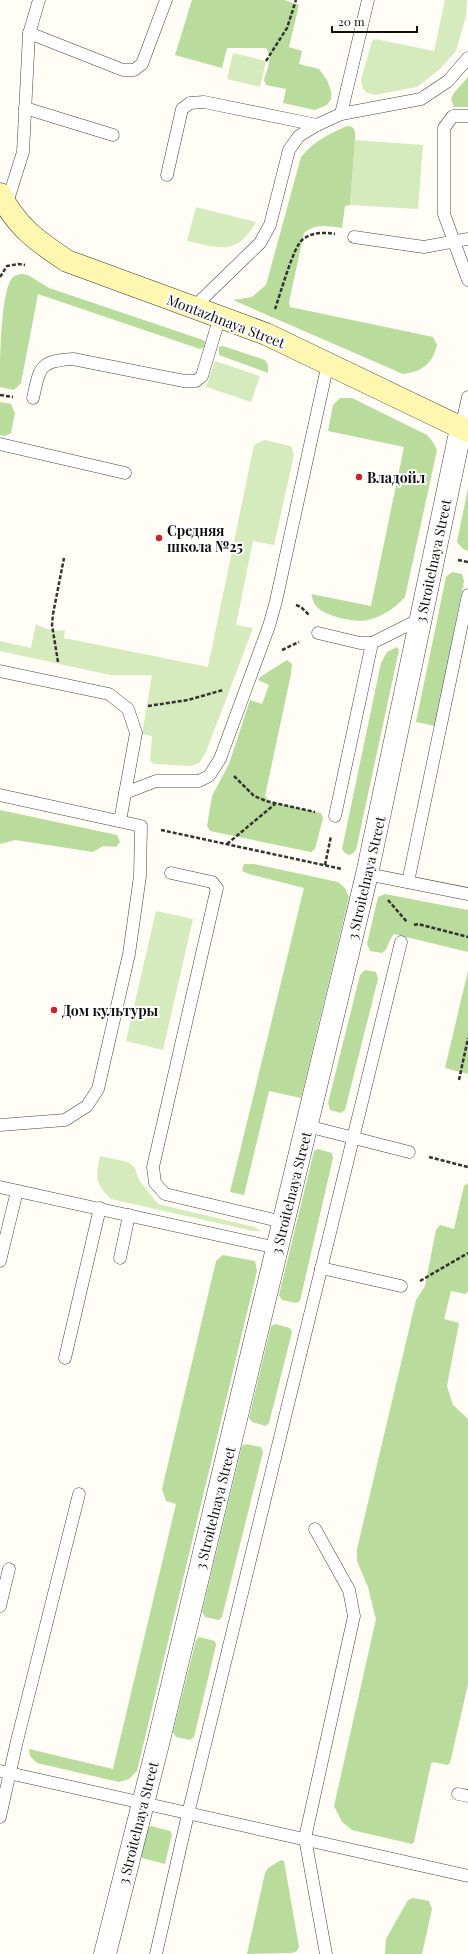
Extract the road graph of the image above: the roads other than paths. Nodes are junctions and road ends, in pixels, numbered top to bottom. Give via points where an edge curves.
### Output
1 (39, 0) edge
2 (166, 0) edge
3 (368, 0) edge
4 (29, 33) junction
5 (468, 58) edge
6 (25, 108) junction
7 (341, 114) junction
8 (468, 116) edge
9 (317, 125) junction
10 (113, 135) dead end
11 (167, 175) dead end
12 (3, 200) edge
13 (354, 237) road end
14 (468, 239) edge
15 (454, 242) junction
16 (468, 280) edge
17 (194, 307) junction
18 (220, 316) junction
19 (328, 363) junction
20 (468, 397) edge
21 (33, 398) dead end
22 (465, 430) edge
23 (0, 444) edge
24 (125, 473) dead end
25 (468, 595) edge
26 (420, 620) junction
27 (318, 633) road end
28 (372, 643) junction
29 (0, 671) edge
30 (125, 793) junction
31 (0, 795) edge
32 (335, 816) road end
33 (120, 821) junction
34 (170, 873) dead end
35 (367, 874) junction
36 (408, 882) junction
37 (468, 894) edge
38 (401, 942) road end
39 (0, 1125) edge
40 (307, 1126) junction
41 (353, 1138) junction
42 (409, 1152) road end
43 (0, 1187) edge
44 (17, 1191) junction
45 (100, 1208) junction
46 (129, 1215) junction
47 (283, 1222) junction
48 (278, 1248) junction
49 (120, 1258) dead end
50 (0, 1261) edge
51 (321, 1268) junction
52 (401, 1286) road end
53 (65, 1358) dead end
54 (79, 1494) dead end
55 (315, 1529) dead end
56 (9, 1569) dead end
57 (0, 1606) edge
58 (5, 1772) edge
59 (143, 1804) junction
60 (188, 1814) junction
61 (0, 1817) edge
62 (304, 1838) junction
63 (468, 1876) edge
64 (105, 1954) edge
65 (156, 1954) edge
66 (326, 1954) edge

1 - 4 lane
2 - 4 lane via 142,64 134,70 123,70
3 - 7 lane
4 - 6 lane
5 - 7 lane via 448,81 421,99
6 - 10 lane
6 - 12 lane via 23,152
7 - 9 lane
8 - 15 lane via 453,116 444,128 444,214
9 - 11 lane via 204,102 190,103 182,109
9 - 17 lane via 299,136 289,150 270,225 260,243
12 - 17 main road, Montazhnaya Street via 21,227 68,261
13 - 15 lane via 424,247
14 - 15 lane
15 - 16 lane
17 - 18 main road, Montazhnaya Street
18 - 19 main road, Montazhnaya Street
18 - 21 lane via 202,376 196,381 184,381 73,359 56,360 46,364 39,371
19 - 22 main road, Montazhnaya Street
19 - 30 lane via 276,600 220,759 209,776 199,782 156,781
20 - 22 lane
22 - 26 street, 3 Stroitelnaya Street
23 - 24 lane
25 - 36 lane
26 - 28 lane
26 - 35 street, 3 Stroitelnaya Street
27 - 28 lane via 360,643
28 - 32 lane
29 - 30 lane via 109,694 128,709 136,733
30 - 33 lane
31 - 33 lane
33 - 39 lane via 141,826 140,876 129,954 98,1089 86,1106 65,1120
34 - 47 lane via 212,882 217,888 153,1167 155,1183 165,1194
35 - 36 lane
35 - 40 street, 3 Stroitelnaya Street
36 - 37 lane
38 - 41 lane
40 - 41 lane
40 - 47 street, 3 Stroitelnaya Street
41 - 42 lane
41 - 51 lane
43 - 44 lane
44 - 45 lane
44 - 50 lane
45 - 46 lane
45 - 53 lane
46 - 48 lane
46 - 49 lane
47 - 48 street, 3 Stroitelnaya Street
48 - 59 street, 3 Stroitelnaya Street
51 - 52 lane
51 - 60 lane
54 - 58 lane
55 - 62 lane via 349,1590 354,1616
56 - 57 lane
58 - 59 lane
58 - 61 lane
59 - 60 lane
59 - 64 street, 3 Stroitelnaya Street
60 - 62 lane
60 - 65 lane
62 - 63 lane
62 - 66 lane

